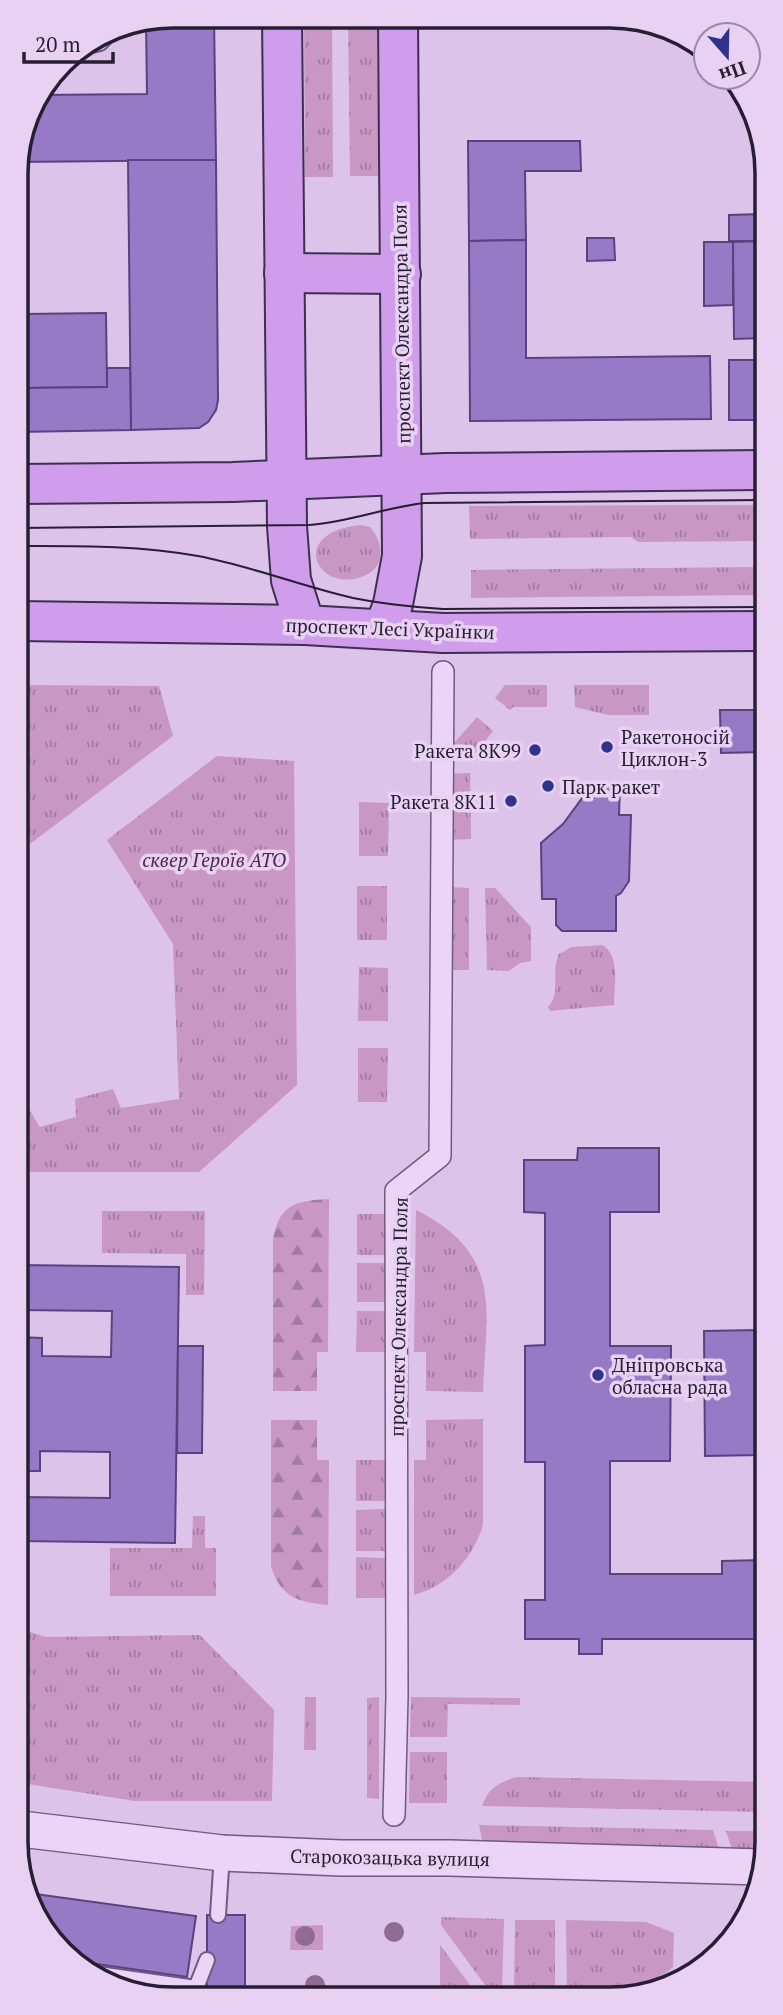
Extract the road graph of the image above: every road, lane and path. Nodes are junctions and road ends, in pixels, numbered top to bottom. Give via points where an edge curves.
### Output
1 (282, 28) edge
2 (398, 28) edge
3 (284, 273) junction
4 (401, 274) junction
5 (755, 470) edge
6 (402, 475) junction
7 (286, 481) junction
8 (28, 484) edge
9 (28, 621) edge
10 (305, 625) junction
11 (384, 629) junction
12 (755, 631) edge
13 (443, 673) dead end
14 (394, 1815) dead end
15 (28, 1830) edge
16 (222, 1853) junction
17 (753, 1867) edge
18 (218, 1915) dead end
19 (207, 1960) dead end
20 (133, 1981) edge
21 (163, 1986) edge
22 (194, 1987) edge

1 - 3 main road
2 - 4 main road, проспект Олександра Поля
3 - 4 main road
3 - 7 main road
4 - 6 main road, проспект Олександра Поля
5 - 6 main road
6 - 7 main road
6 - 11 main road, проспект Олександра Поля via 402,556
7 - 8 main road
7 - 10 main road via 291,580
9 - 10 main road, проспект Лесі Українки
10 - 11 main road, проспект Лесі Українки
11 - 12 main road, проспект Лесі Українки via 443,633
13 - 14 street, проспект Олександра Поля via 440,1156 396,1191
15 - 16 street, Старокозацька вулиця
16 - 17 street, Старокозацька вулиця
16 - 18 lane
19 - 22 lane
20 - 21 lane

